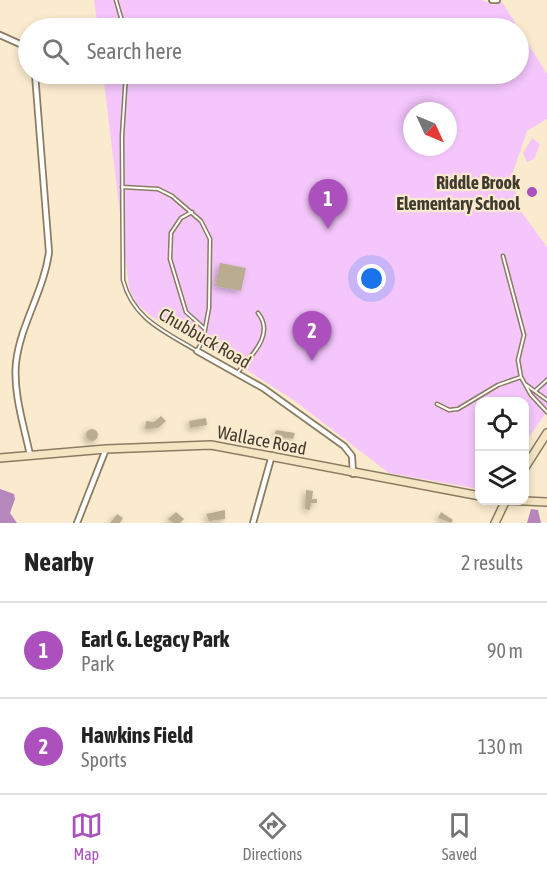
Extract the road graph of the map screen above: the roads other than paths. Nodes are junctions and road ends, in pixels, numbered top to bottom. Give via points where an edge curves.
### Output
1 (116, 0) edge
2 (492, 0) edge
3 (497, 0) edge
4 (121, 18) edge
5 (0, 35) edge
6 (18, 44) edge
7 (36, 84) edge
8 (125, 84) edge
9 (122, 187) junction
10 (192, 212) junction
11 (503, 256) dead end
12 (258, 313) dead end
13 (205, 329) junction
14 (197, 351) junction
15 (238, 372) junction
16 (521, 376) junction
17 (547, 380) edge
18 (524, 382) junction
19 (535, 391) junction
20 (531, 395) junction
21 (547, 400) edge
22 (437, 404) dead end
23 (547, 412) edge
24 (547, 433) edge
25 (106, 449) junction
26 (30, 455) junction
27 (272, 455) junction
28 (0, 458) edge
29 (529, 462) edge
30 (353, 474) junction
31 (475, 495) edge
32 (529, 502) edge
33 (547, 502) edge
34 (502, 505) edge
35 (77, 523) edge
36 (253, 523) edge
37 (495, 523) edge

1 - 4 lane
2 - 3 street
5 - 6 street
7 - 26 street via 49,252 46,276 18,350 15,374
8 - 9 lane, Chubbuck Road
9 - 10 lane via 158,189
9 - 14 lane, Chubbuck Road via 126,294 147,320
10 - 13 lane via 210,239
10 - 13 lane via 181,218 171,233 170,259 186,312
11 - 16 lane via 524,335 518,360
12 - 15 lane via 265,321 266,331
13 - 14 lane
14 - 15 street, Chubbuck Road
15 - 30 street, Chubbuck Road via 350,451
16 - 18 lane
16 - 22 lane via 498,385 458,410
17 - 19 lane
18 - 19 lane
18 - 20 lane
19 - 20 lane
19 - 21 lane
20 - 23 lane
24 - 29 street
25 - 26 street, Wallace Road
25 - 27 street, Wallace Road via 211,445
25 - 35 street
26 - 28 street, Wallace Road
27 - 30 street, Wallace Road
27 - 36 street
30 - 31 street, Wallace Road
32 - 33 street
34 - 37 street

